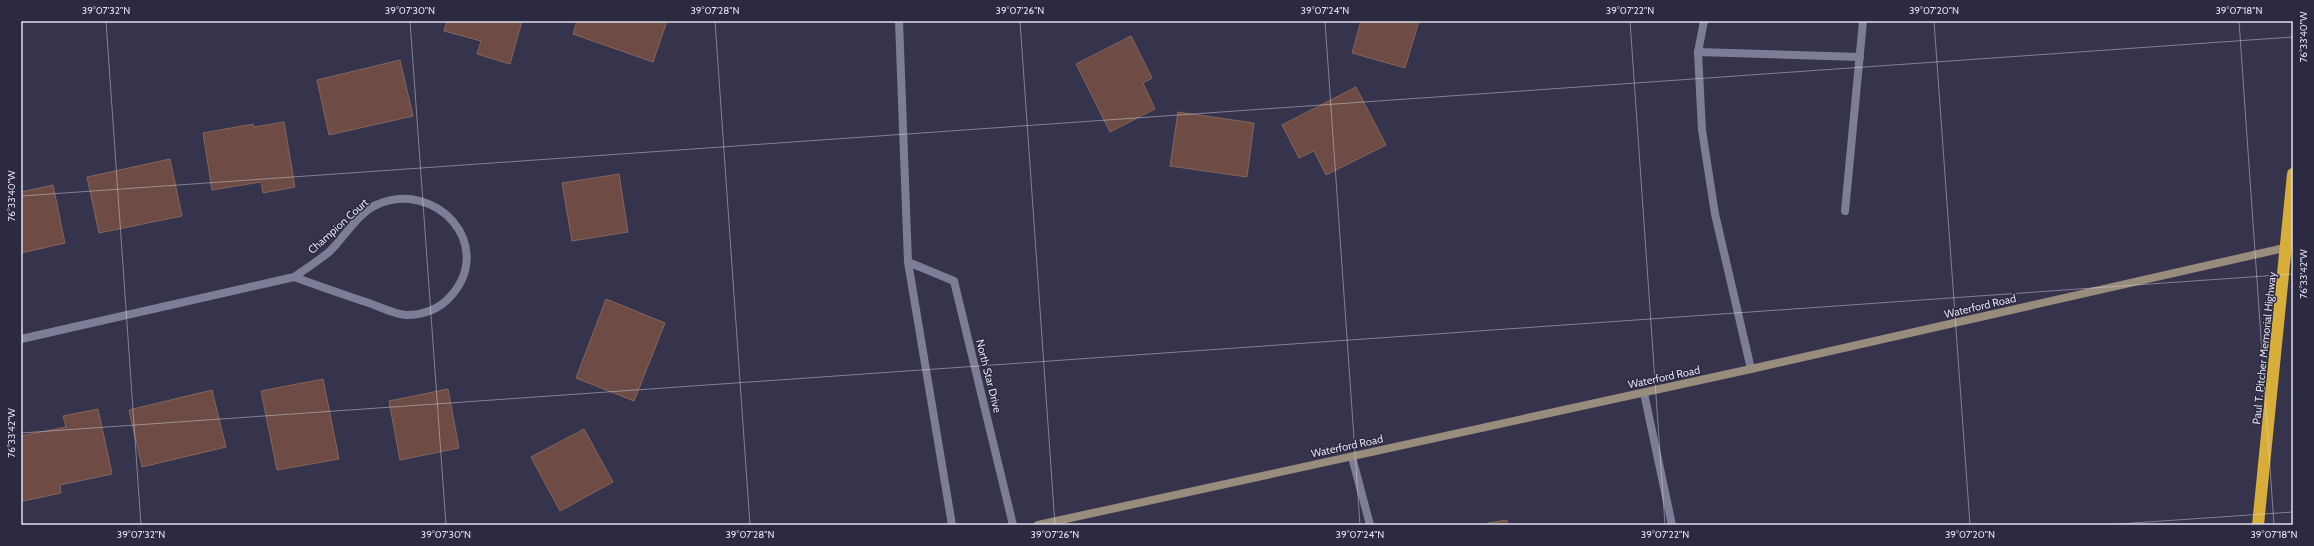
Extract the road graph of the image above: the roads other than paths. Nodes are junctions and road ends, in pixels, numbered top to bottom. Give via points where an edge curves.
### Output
1 (899, 21) edge
2 (1704, 21) edge
3 (1863, 21) edge
4 (1698, 52) junction
5 (1860, 57) junction
6 (2293, 174) edge
7 (1845, 211) dead end
8 (2293, 246) edge
9 (908, 262) junction
10 (294, 277) junction
11 (21, 339) edge
12 (1751, 369) junction
13 (1644, 392) junction
14 (1352, 457) junction
15 (952, 525) edge
16 (1013, 525) edge
17 (1038, 525) edge
18 (1370, 525) edge
19 (1672, 525) edge
20 (2258, 525) edge

1 - 9 street
2 - 4 street
3 - 5 street
4 - 5 street
4 - 12 street via 1702,130 1715,214
5 - 7 street
6 - 20 highway, Paul T. Pitcher Memorial Highway
8 - 12 main road, Waterford Road
9 - 15 street
9 - 16 street, North Star Drive via 954,281
10 - 10 street, Champion Court via 405,315 430,312 445,302 459,287 467,262 463,239 454,221 436,206 418,200 398,199 375,206 329,252
10 - 11 street, Champion Court
12 - 13 main road, Waterford Road
13 - 14 main road, Waterford Road
13 - 19 street
14 - 17 main road, Waterford Road
14 - 18 street

